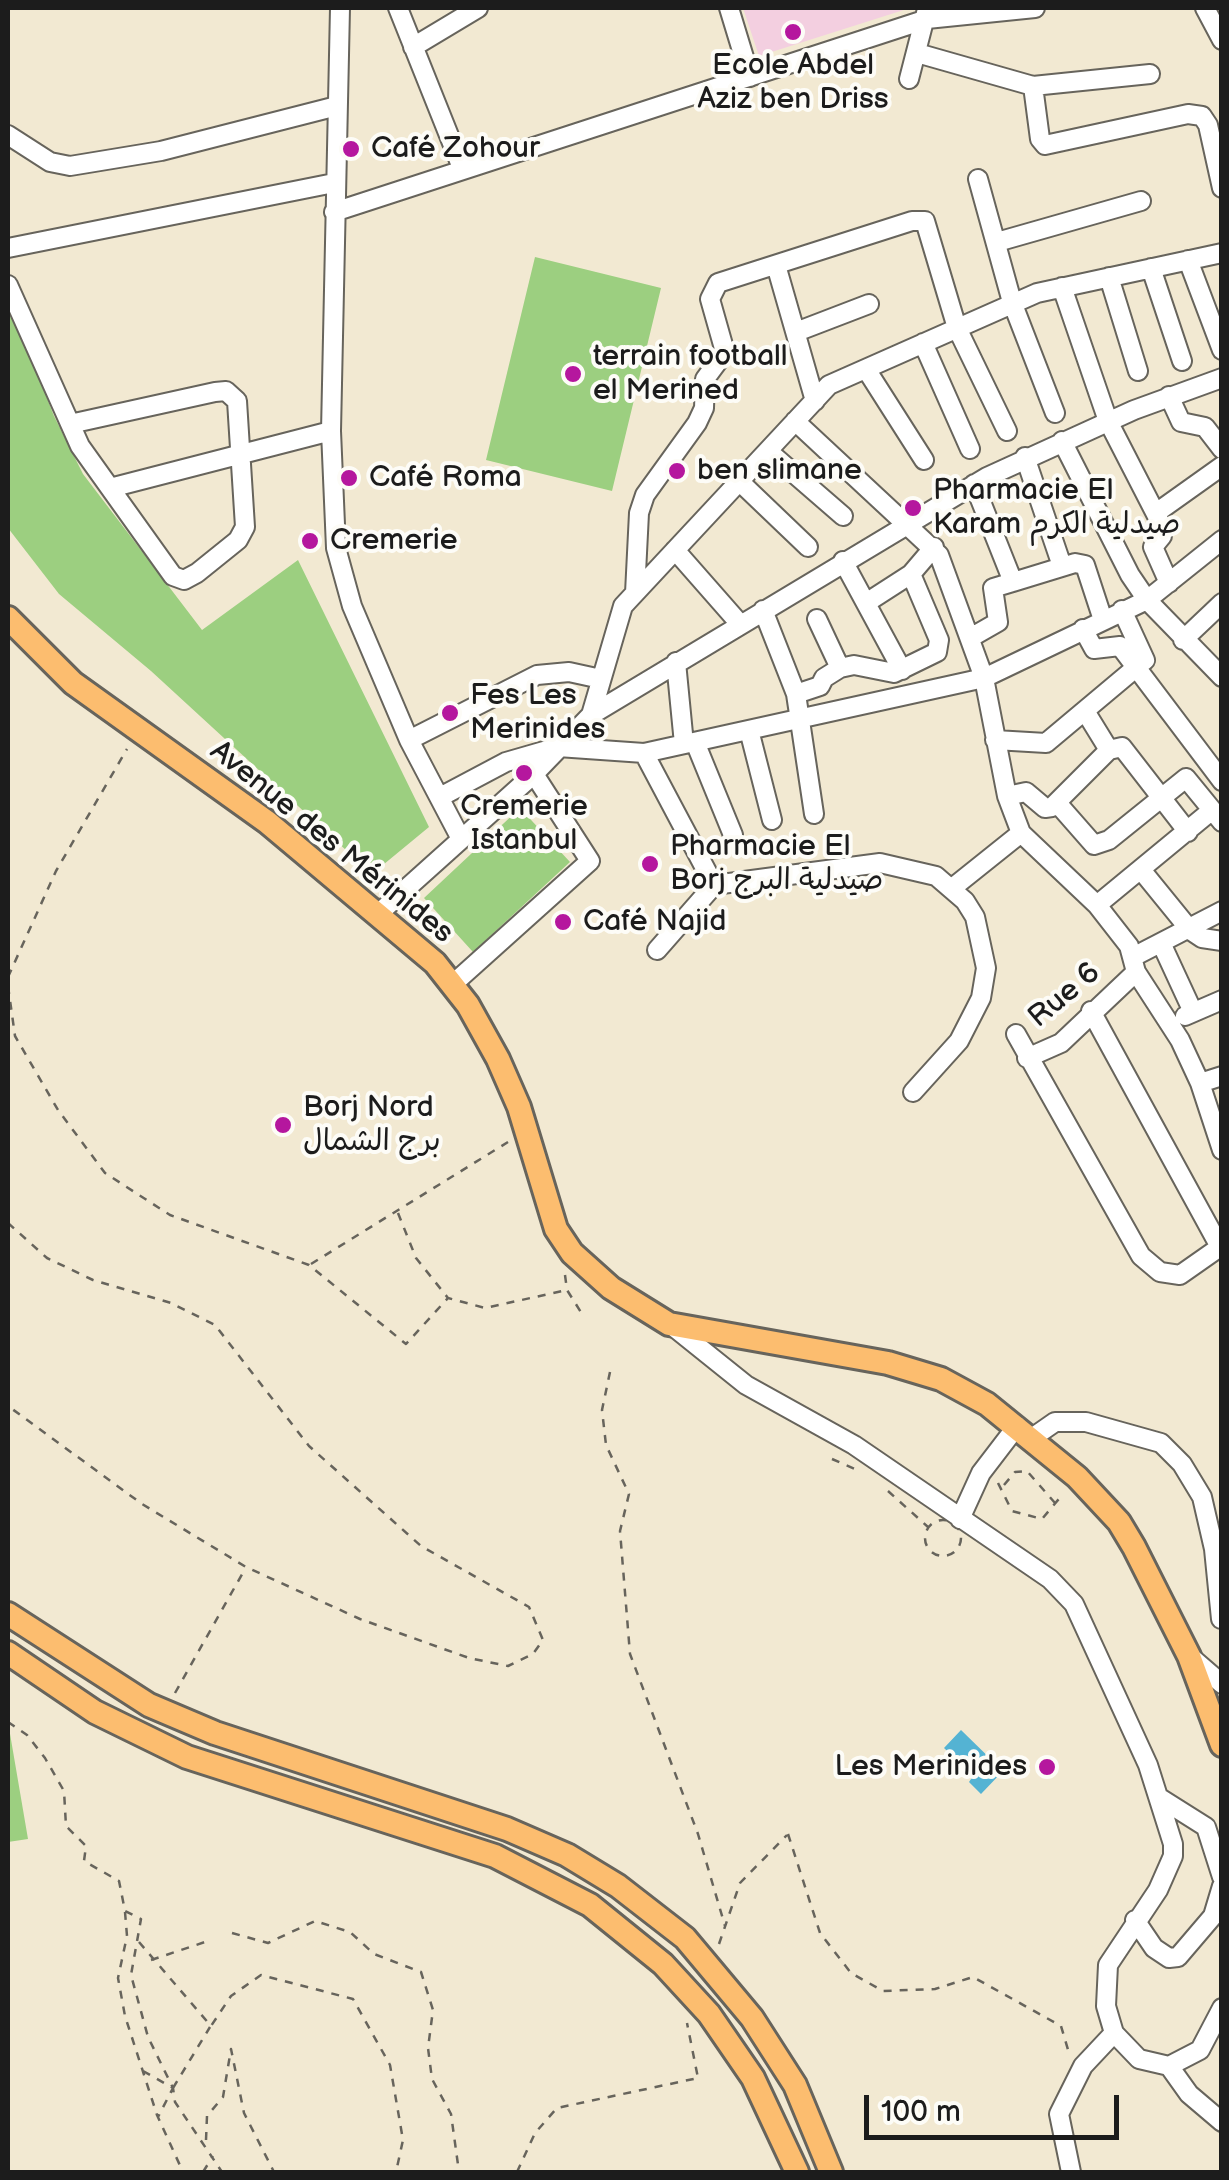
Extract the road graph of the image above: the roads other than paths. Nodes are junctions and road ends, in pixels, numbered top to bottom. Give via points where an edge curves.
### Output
1 (340, 8) edge
2 (398, 8) edge
3 (478, 8) edge
4 (728, 8) edge
5 (1035, 8) edge
6 (926, 13) edge
7 (1212, 14) edge
8 (450, 16) edge
9 (1222, 40) edge
10 (413, 47) junction
11 (917, 53) junction
12 (1150, 74) dead end
13 (750, 77) junction
14 (909, 79) dead end
15 (1032, 86) junction
16 (337, 106) junction
17 (1215, 122) edge
18 (8, 135) edge
19 (462, 168) junction
20 (978, 179) dead end
21 (334, 183) junction
22 (1222, 188) edge
23 (1142, 201) dead end
24 (334, 212) junction
25 (997, 242) junction
26 (8, 248) edge
27 (1222, 253) edge
28 (1188, 260) junction
29 (776, 265) junction
30 (1151, 268) junction
31 (1109, 277) junction
32 (8, 285) edge
33 (1062, 288) junction
34 (1012, 302) junction
35 (869, 304) dead end
36 (957, 328) junction
37 (796, 332) junction
38 (923, 344) junction
39 (1222, 350) edge
40 (1182, 361) dead end
41 (866, 369) junction
42 (1138, 371) dead end
43 (1222, 378) edge
44 (1169, 396) junction
45 (815, 400) junction
46 (1054, 413) dead end
47 (796, 421) junction
48 (1108, 421) junction
49 (70, 424) junction
50 (1007, 431) dead end
51 (331, 432) junction
52 (1062, 441) junction
53 (970, 449) dead end
54 (768, 450) junction
55 (1222, 450) edge
56 (243, 452) junction
57 (1025, 458) junction
58 (924, 460) dead end
59 (1222, 466) edge
60 (739, 482) junction
61 (974, 484) junction
62 (110, 488) junction
63 (1156, 513) junction
64 (842, 516) dead end
65 (908, 522) junction
66 (1222, 540) edge
67 (808, 547) dead end
68 (934, 547) junction
69 (676, 550) junction
70 (844, 562) junction
71 (1062, 566) junction
72 (911, 574) junction
73 (1013, 582) junction
74 (1169, 583) junction
75 (635, 593) junction
76 (1146, 600) junction
77 (866, 603) junction
78 (1221, 604) edge
79 (763, 610) junction
80 (1122, 610) junction
81 (8, 618) edge
82 (818, 620) dead end
83 (1103, 620) junction
84 (740, 624) junction
85 (1083, 630) junction
86 (970, 638) junction
87 (1183, 640) junction
88 (676, 662) junction
89 (840, 668) junction
90 (1135, 669) junction
91 (902, 670) junction
92 (1222, 677) edge
93 (984, 678) junction
94 (601, 679) junction
95 (796, 694) junction
96 (1085, 710) junction
97 (590, 715) junction
98 (799, 719) junction
99 (749, 730) junction
100 (410, 740) junction
101 (996, 740) junction
102 (689, 743) junction
103 (558, 748) junction
104 (1109, 750) junction
105 (644, 753) junction
106 (534, 774) junction
107 (1222, 784) edge
108 (1008, 796) junction
109 (1162, 796) junction
110 (440, 797) junction
111 (1058, 804) junction
112 (1211, 812) edge
113 (814, 814) dead end
114 (772, 820) dead end
115 (1188, 832) junction
116 (1020, 833) junction
117 (734, 834) dead end
118 (461, 838) junction
119 (1142, 871) junction
120 (714, 885) junction
121 (951, 889) junction
122 (1097, 904) junction
123 (1222, 911) edge
124 (378, 914) junction
125 (1190, 930) junction
126 (1222, 941) edge
127 (1162, 944) junction
128 (657, 950) dead end
129 (1134, 965) junction
130 (453, 984) junction
131 (1222, 1000) edge
132 (1091, 1011) junction
133 (1193, 1012) junction
134 (1169, 1022) junction
135 (1016, 1034) dead end
136 (1027, 1058) junction
137 (1222, 1076) edge
138 (1200, 1083) junction
139 (914, 1092) dead end
140 (1221, 1146) edge
141 (1221, 1246) edge
142 (670, 1324) junction
143 (1024, 1432) junction
144 (960, 1519) junction
145 (1221, 1529) edge
146 (1214, 1549) junction
147 (8, 1614) edge
148 (1221, 1619) edge
149 (8, 1653) edge
150 (1189, 1656) junction
151 (1222, 1684) edge
152 (1222, 1745) edge
153 (1160, 1798) junction
154 (1222, 1877) edge
155 (1222, 1886) edge
156 (1135, 1920) junction
157 (1222, 2008) edge
158 (1114, 2033) junction
159 (1169, 2066) junction
160 (1222, 2122) edge
161 (797, 2172) edge
162 (830, 2172) edge
163 (1071, 2172) edge

1 - 16 street
2 - 10 street
3 - 8 street
4 - 13 street
5 - 6 street
6 - 11 street
6 - 13 street
7 - 9 street
8 - 10 street
10 - 19 street
11 - 14 street
11 - 15 street
12 - 15 street
13 - 19 street
15 - 17 street via 1045,145 1188,114
16 - 18 street via 161,152 70,166 50,162
16 - 21 street
17 - 22 street
19 - 24 street
20 - 25 street
21 - 24 street
21 - 26 street
23 - 25 street
24 - 51 street
25 - 34 street
27 - 28 street
28 - 30 street
28 - 39 street
29 - 36 street via 924,221
29 - 37 street
29 - 75 street via 711,289 725,352 705,379 697,423 645,496
30 - 31 street
30 - 40 street
31 - 33 street
31 - 42 street
32 - 49 street
33 - 34 street
33 - 48 street
34 - 36 street
34 - 46 street
35 - 37 street
36 - 38 street
36 - 50 street
37 - 45 street
38 - 41 street
38 - 53 street
41 - 45 street via 829,385
41 - 58 street
43 - 44 street
44 - 48 street
44 - 55 street via 1181,422 1206,427
45 - 47 street
47 - 54 street
47 - 65 street
48 - 52 street
48 - 63 street
49 - 56 street via 226,391 239,405
49 - 62 street
51 - 56 street
51 - 100 street via 333,520 343,580
52 - 57 street
52 - 76 street
54 - 60 street
54 - 64 street
56 - 62 street
56 - 62 street via 244,532 184,580 172,576
57 - 61 street
57 - 71 street
59 - 63 street
60 - 67 street
60 - 69 street
61 - 65 street
61 - 73 street
63 - 74 street via 1162,536 1154,553
65 - 68 street
65 - 70 street
66 - 74 street
68 - 72 street
68 - 86 street
69 - 75 street
69 - 84 street
70 - 77 street
70 - 79 street
71 - 73 street
71 - 83 street via 1085,565
72 - 77 street
72 - 91 street via 940,647
73 - 86 street via 993,588 998,622
74 - 76 street
75 - 94 street via 623,606
76 - 80 street
76 - 87 street
77 - 91 street
78 - 87 street
79 - 84 street
79 - 95 street
80 - 83 street
80 - 90 street via 1145,656
81 - 124 main road, Avenue des Mérinides via 56,668 267,822
82 - 89 street
83 - 85 street
84 - 88 street
85 - 90 street via 1094,649 1116,644
85 - 93 street
86 - 93 street
87 - 92 street
88 - 97 street
88 - 102 street
89 - 91 street
89 - 95 street via 820,686
90 - 96 street
90 - 107 street
93 - 98 street
93 - 101 street
94 - 97 street
94 - 100 street via 536,675
95 - 98 street
96 - 101 street via 1046,743
96 - 104 street
97 - 103 street
98 - 99 street
98 - 113 street
99 - 102 street
99 - 114 street
100 - 110 street
101 - 108 street
102 - 105 street
102 - 117 street
103 - 105 street
103 - 106 street
103 - 110 street via 506,762
104 - 109 street via 1124,748
104 - 111 street
105 - 120 street
106 - 118 street
106 - 130 street via 590,861
107 - 112 street
108 - 111 street via 1026,792 1045,808
108 - 116 street
109 - 111 street via 1094,845
109 - 112 street via 1186,778
109 - 115 street
110 - 118 street
112 - 115 street
115 - 119 street
116 - 121 street
116 - 122 street
118 - 124 street
119 - 122 street
119 - 125 street
120 - 121 street via 880,863 936,876
120 - 128 street
121 - 139 street via 975,917 984,944 984,982 959,1041
122 - 129 street
123 - 125 street, Rue 6
124 - 130 main road, Avenue des Mérinides
125 - 126 street
125 - 127 street, Rue 6
127 - 129 street, Rue 6
127 - 133 street
129 - 132 street, Rue 6
129 - 134 street
130 - 142 main road, Avenue des Mérinides via 498,1059 565,1244 611,1288
131 - 133 street
132 - 136 street, Rue 6 via 1061,1042
132 - 141 street
133 - 134 street
134 - 138 street
135 - 136 street
136 - 141 street via 1141,1256 1160,1272 1180,1275
137 - 138 street
138 - 140 street
142 - 143 main road, Avenue des Mérinides via 902,1366 960,1388
142 - 144 street via 746,1385 854,1445
143 - 144 street via 981,1473
143 - 146 street via 1086,1422 1160,1444 1202,1496
143 - 150 main road, Avenue des Mérinides via 1118,1522
144 - 153 street via 1050,1579 1074,1604
145 - 146 street
146 - 148 street
147 - 162 main road via 103,1680 164,1712 497,1825 567,1854 660,1916 711,1967 785,2068
149 - 161 main road via 95,1712 187,1757 520,1867 590,1906 693,1994 753,2078
150 - 151 street
150 - 152 main road, Avenue des Mérinides
153 - 154 street via 1206,1826
153 - 156 street via 1173,1856
155 - 156 street via 1213,1916 1178,1957 1154,1948
156 - 158 street via 1108,1965
157 - 159 street via 1200,2050
158 - 159 street via 1139,2059
158 - 163 street via 1083,2066 1059,2114
159 - 160 street

